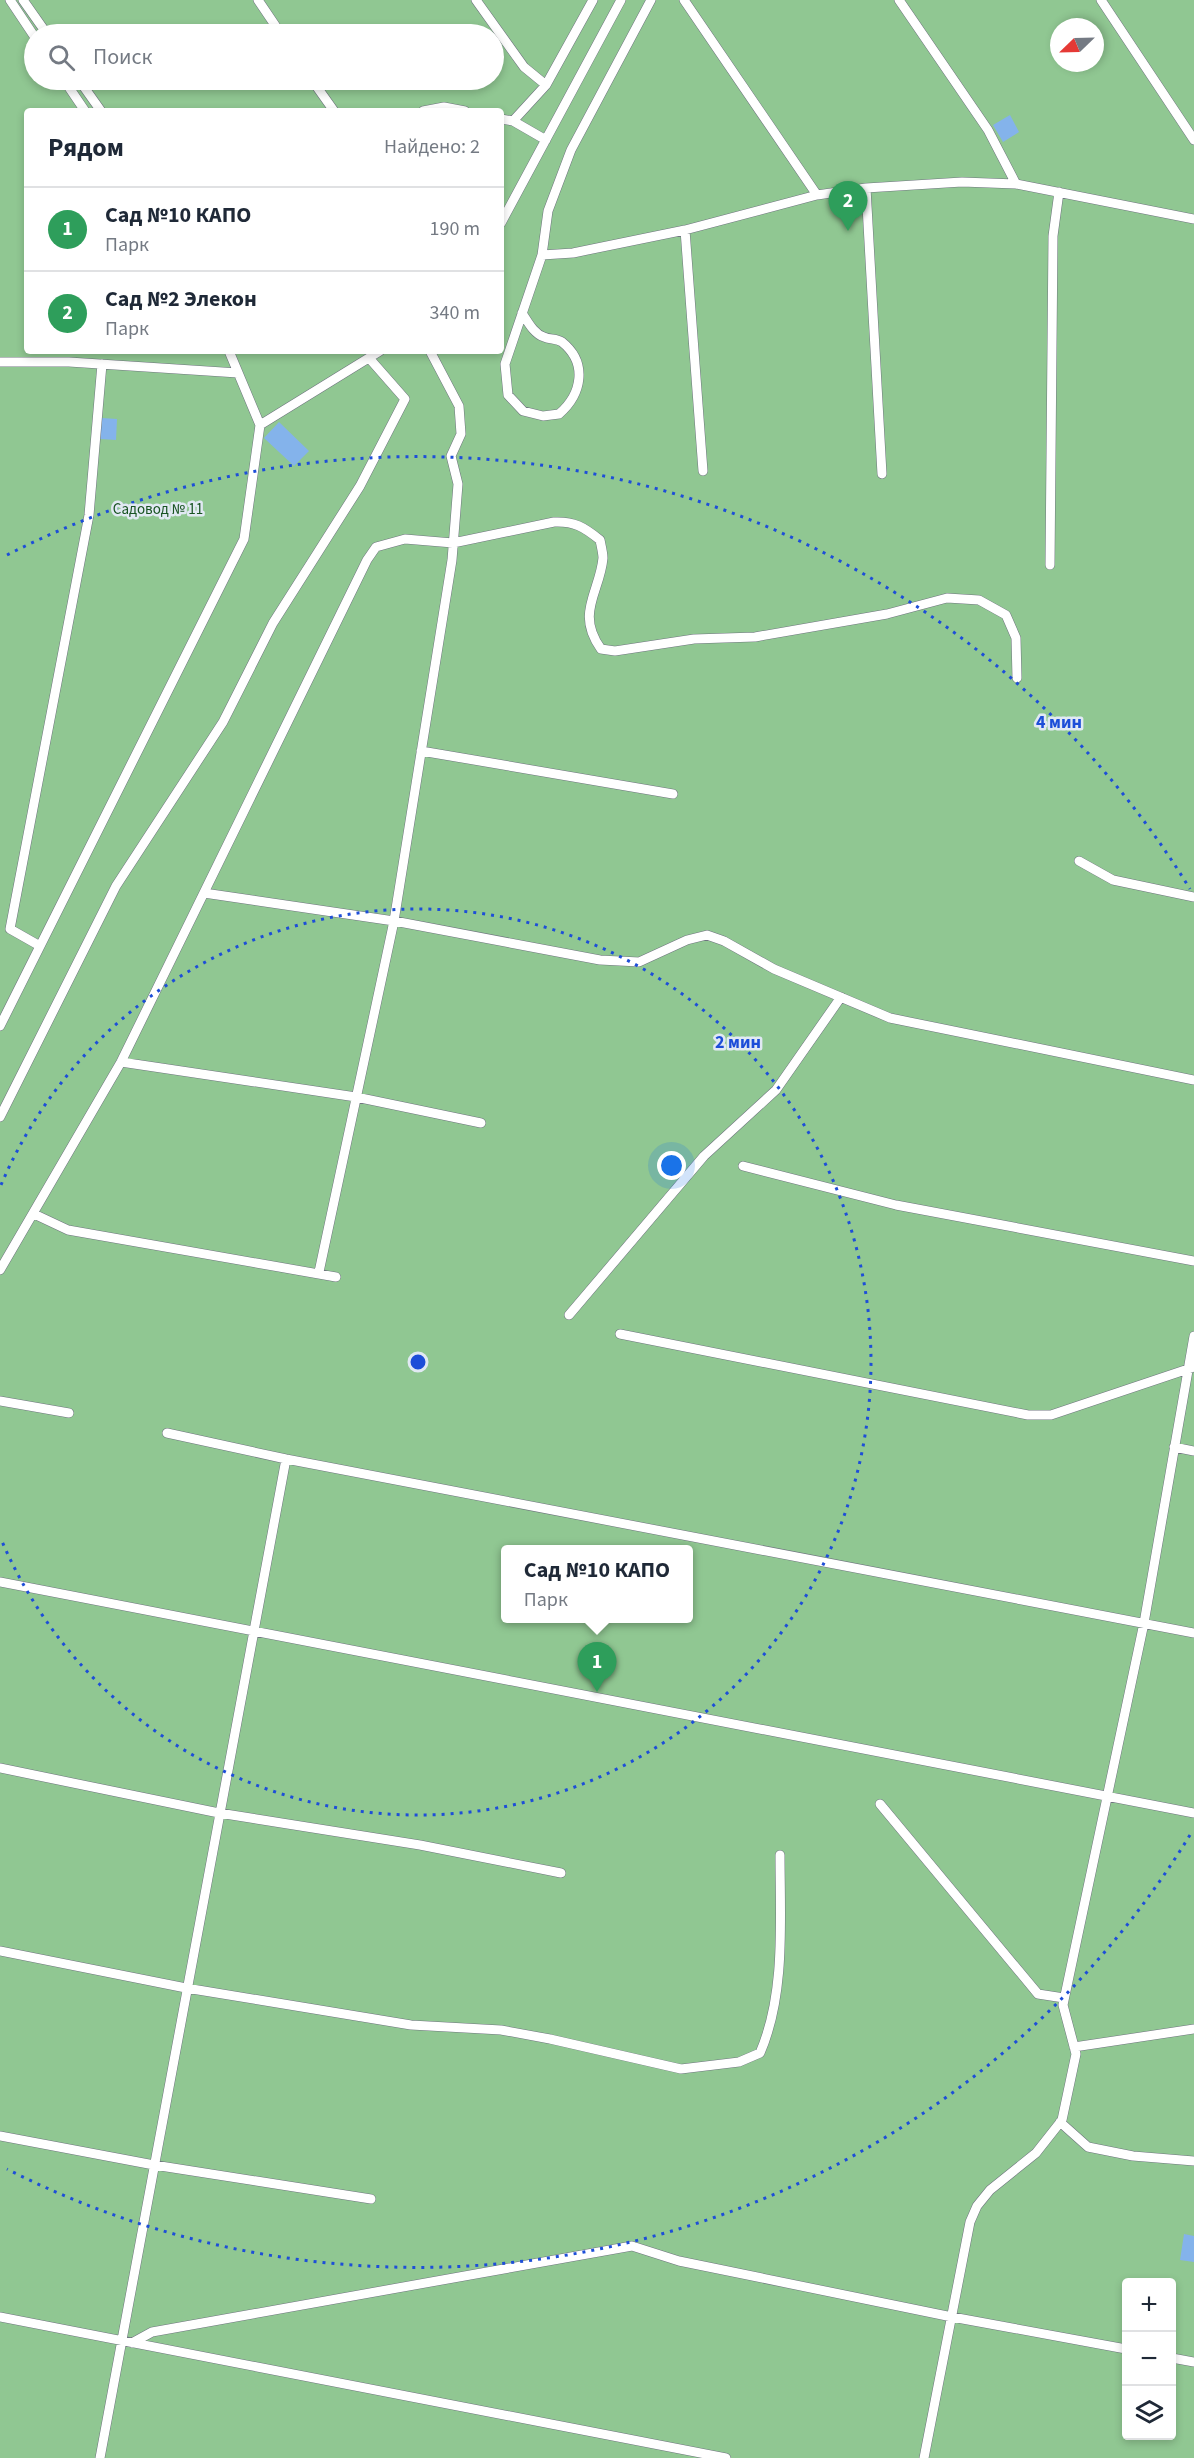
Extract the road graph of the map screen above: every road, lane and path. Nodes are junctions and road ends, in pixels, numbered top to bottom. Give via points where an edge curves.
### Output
1 (10, 0) edge
2 (23, 0) edge
3 (258, 0) edge
4 (476, 0) edge
5 (593, 0) edge
6 (621, 0) edge
7 (651, 0) edge
8 (684, 0) edge
9 (899, 0) edge
10 (1101, 0) edge
11 (26, 24) edge
12 (40, 24) edge
13 (274, 24) edge
14 (493, 24) edge
15 (504, 39) edge
16 (546, 85) junction
17 (71, 90) edge
18 (86, 90) edge
19 (319, 90) edge
20 (83, 108) edge
21 (99, 108) edge
22 (332, 108) edge
23 (504, 120) edge
24 (513, 121) junction
25 (546, 140) junction
26 (1194, 140) edge
27 (1016, 184) junction
28 (866, 188) junction
29 (1059, 192) junction
30 (817, 195) junction
31 (504, 217) edge
32 (1194, 219) edge
33 (685, 230) junction
34 (542, 255) junction
35 (522, 313) junction
36 (230, 354) edge
37 (375, 354) edge
38 (432, 354) edge
39 (369, 358) junction
40 (0, 362) edge
41 (102, 364) junction
42 (238, 373) junction
43 (260, 425) junction
44 (703, 471) dead end
45 (882, 474) dead end
46 (453, 543) junction
47 (1050, 565) dead end
48 (1017, 678) dead end
49 (421, 751) junction
50 (673, 794) dead end
51 (1079, 861) dead end
52 (204, 893) junction
53 (1194, 897) edge
54 (393, 921) junction
55 (40, 946) junction
56 (841, 997) junction
57 (0, 1026) edge
58 (121, 1062) junction
59 (1194, 1080) edge
60 (356, 1097) junction
61 (0, 1117) edge
62 (480, 1123) dead end
63 (743, 1166) dead end
64 (34, 1214) junction
65 (1194, 1261) edge
66 (0, 1270) edge
67 (319, 1272) junction
68 (336, 1277) dead end
69 (569, 1315) dead end
70 (620, 1334) dead end
71 (1194, 1336) edge
72 (1190, 1368) edge
73 (0, 1401) edge
74 (69, 1413) dead end
75 (167, 1433) dead end
76 (1174, 1447) junction
77 (1194, 1450) edge
78 (286, 1459) junction
79 (0, 1582) edge
80 (1144, 1623) junction
81 (255, 1631) junction
82 (1194, 1633) edge
83 (0, 1768) edge
84 (1106, 1797) junction
85 (880, 1804) dead end
86 (219, 1813) junction
87 (1194, 1813) edge
88 (780, 1855) dead end
89 (561, 1873) dead end
90 (0, 1951) edge
91 (186, 1988) junction
92 (1064, 1998) junction
93 (1194, 2029) edge
94 (1074, 2047) junction
95 (1060, 2122) junction
96 (0, 2136) edge
97 (1194, 2161) edge
98 (154, 2165) junction
99 (371, 2199) dead end
100 (0, 2317) edge
101 (952, 2317) junction
102 (122, 2341) junction
103 (132, 2343) junction
104 (1122, 2348) edge
105 (1176, 2359) edge
106 (1194, 2362) edge
107 (100, 2458) edge
108 (726, 2458) edge
109 (924, 2458) edge

1 - 11 lane
2 - 12 lane
3 - 13 lane
4 - 14 lane
5 - 16 lane
6 - 25 lane
7 - 34 lane via 571,150 548,211
8 - 30 lane
9 - 27 lane via 988,130
10 - 26 lane
15 - 16 lane via 524,67
16 - 24 lane
17 - 20 lane
18 - 21 lane
19 - 22 lane
23 - 24 lane
24 - 25 lane
25 - 31 lane
27 - 28 lane via 962,182
27 - 29 lane
28 - 30 lane
28 - 45 lane
29 - 32 lane
29 - 47 lane via 1053,236
30 - 33 lane
33 - 34 lane via 573,253
33 - 44 lane
34 - 35 lane
35 - 35 lane via 505,364 508,395 522,411 543,416 559,414 576,394 581,374 571,351 559,340 543,337
36 - 42 lane
37 - 39 lane
38 - 46 lane via 459,406 461,434 451,456 458,484
39 - 43 lane
39 - 61 lane via 405,399 360,486 273,623 223,722 116,886
40 - 41 lane
41 - 42 lane
41 - 55 lane via 89,515 10,930
42 - 43 lane
43 - 55 lane via 244,539
46 - 48 lane via 554,522 570,521 583,526 600,540 603,558 592,591 589,624 601,649 615,651 694,639 755,637 887,614 946,598 979,600 1006,615 1017,638
46 - 49 lane
46 - 52 lane via 405,538 376,547
49 - 50 lane
49 - 54 lane
51 - 53 lane via 1113,880
52 - 54 lane
52 - 58 lane
54 - 56 lane via 600,960 639,962 707,935
54 - 60 lane
55 - 57 lane
56 - 59 lane via 890,1018
56 - 69 lane via 776,1090 704,1156
58 - 60 lane
58 - 64 lane
60 - 62 lane
60 - 67 lane
63 - 65 lane via 896,1205
64 - 66 lane
64 - 67 lane via 68,1230
67 - 68 lane
70 - 72 lane via 1028,1415 1051,1415
71 - 72 lane
72 - 76 lane
73 - 74 lane
75 - 78 lane
76 - 77 lane
76 - 80 lane
78 - 80 lane
78 - 81 lane
79 - 81 lane
80 - 82 lane
80 - 84 lane
81 - 84 lane
81 - 86 lane
83 - 86 lane
84 - 87 lane
84 - 92 lane
85 - 92 lane via 1038,1994
86 - 89 lane via 420,1845
86 - 91 lane
88 - 91 lane via 780,1947 771,2028 760,2053 739,2062 681,2069 550,2038 501,2030 411,2025
90 - 91 lane
91 - 98 lane
92 - 94 lane
93 - 94 lane
94 - 95 lane via 1076,2054
95 - 97 lane via 1088,2147 1133,2156
95 - 101 lane via 1036,2153 990,2190 977,2206 970,2222
96 - 98 lane
98 - 99 lane
98 - 102 lane
100 - 102 lane
101 - 103 lane via 680,2261 632,2246 152,2332
101 - 104 lane
101 - 109 lane
102 - 103 lane
102 - 107 lane
103 - 108 lane
105 - 106 lane

